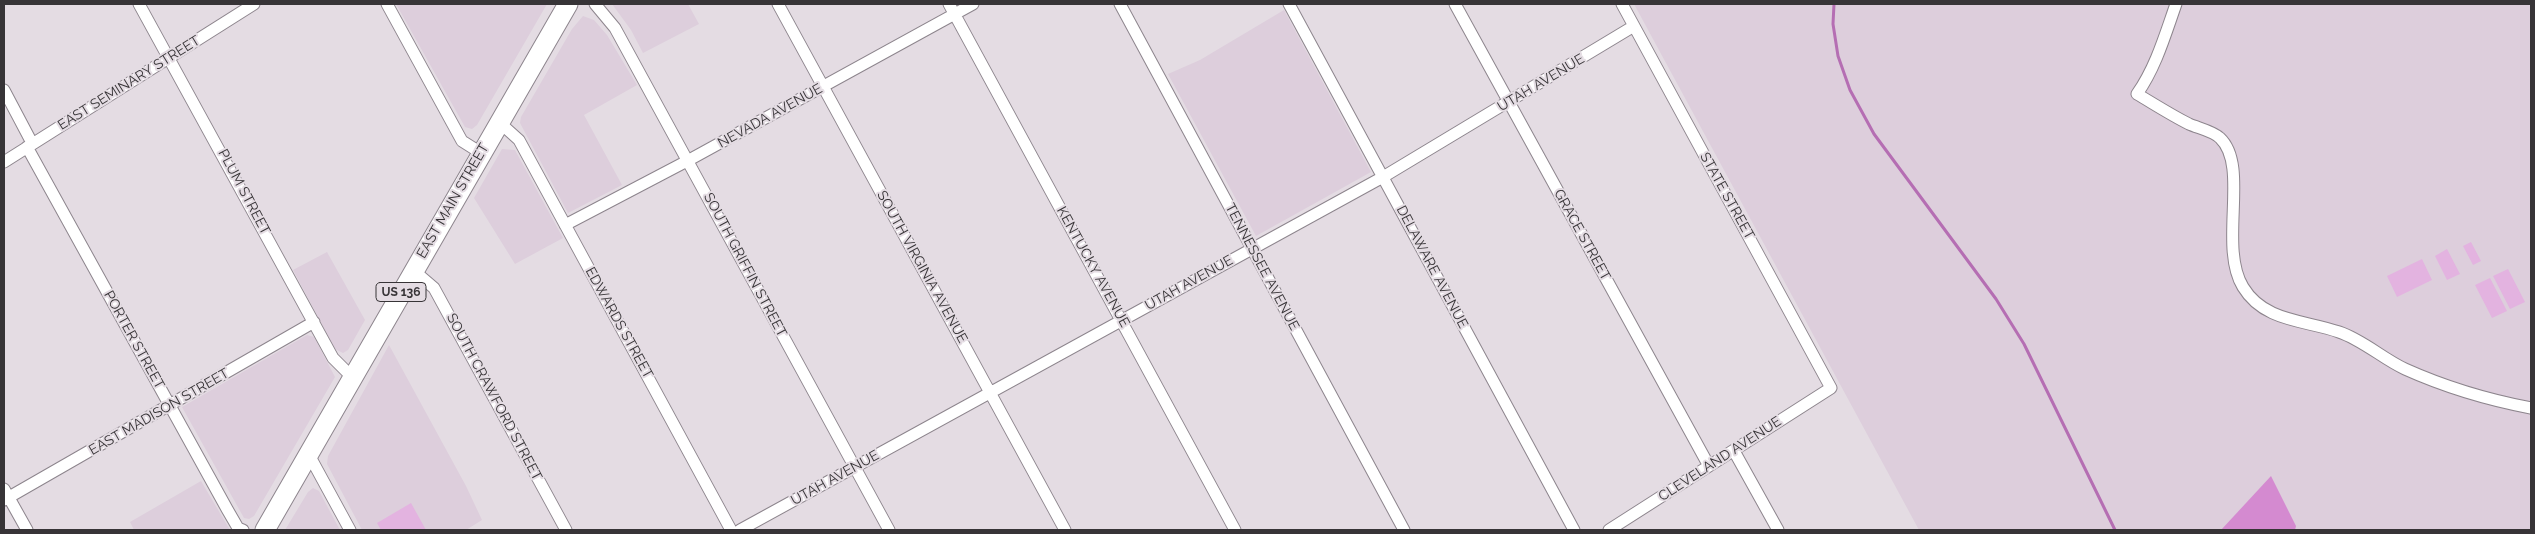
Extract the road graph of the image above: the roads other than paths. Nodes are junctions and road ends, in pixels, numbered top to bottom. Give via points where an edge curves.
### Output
1 (139, 4) edge
2 (254, 4) edge
3 (387, 4) edge
4 (568, 4) edge
5 (596, 4) edge
6 (778, 4) edge
7 (973, 4) edge
8 (1120, 4) edge
9 (1289, 4) edge
10 (1455, 4) edge
11 (1622, 4) edge
12 (2176, 4) edge
13 (952, 9) edge
14 (1634, 26) junction
15 (170, 58) junction
16 (823, 86) junction
17 (4, 90) edge
18 (1509, 102) junction
19 (499, 122) junction
20 (30, 145) junction
21 (480, 153) junction
22 (688, 160) junction
23 (4, 162) edge
24 (1383, 177) junction
25 (565, 225) junction
26 (1252, 249) junction
27 (413, 270) junction
28 (1121, 320) junction
29 (314, 322) junction
30 (352, 377) junction
31 (1831, 388) joint
32 (990, 391) junction
33 (170, 405) junction
34 (2531, 408) edge
35 (1734, 451) junction
36 (308, 452) junction
37 (1709, 466) junction
38 (855, 467) junction
39 (5, 496) edge
40 (27, 530) edge
41 (243, 530) edge
42 (264, 530) edge
43 (350, 530) edge
44 (566, 530) edge
45 (732, 530) edge
46 (740, 530) edge
47 (889, 530) edge
48 (1065, 530) edge
49 (1235, 530) edge
50 (1404, 530) edge
51 (1574, 530) edge
52 (1609, 530) edge
53 (1778, 530) edge

1 - 15 street, PLUM STREET
2 - 15 street, EAST SEMINARY STREET
3 - 21 street via 462,141
4 - 19 main road, EAST MAIN STREET / US 136
5 - 22 street, SOUTH GRIFFIN STREET via 615,28
6 - 16 street, SOUTH VIRGINIA AVENUE
7 - 13 street, NEVADA AVENUE
8 - 26 street, TENNESSEE AVENUE
9 - 24 street, DELAWARE AVENUE
10 - 18 street, GRACE STREET
11 - 14 street, STATE STREET
12 - 34 street via 2160,52 2137,94 2219,137 2228,148 2233,164 2231,225 2234,267 2251,297 2273,314 2340,332 2405,369 2488,398
13 - 16 street, NEVADA AVENUE
13 - 28 street, KENTUCKY AVENUE
14 - 18 street, UTAH AVENUE
14 - 31 street, STATE STREET
15 - 20 street, EAST SEMINARY STREET
15 - 29 street, PLUM STREET
16 - 22 street, NEVADA AVENUE
16 - 32 street, SOUTH VIRGINIA AVENUE
17 - 20 street, PORTER STREET
18 - 24 street, UTAH AVENUE
18 - 37 street, GRACE STREET
19 - 21 main road, EAST MAIN STREET / US 136
19 - 25 street, EDWARDS STREET via 519,140
20 - 23 street, EAST SEMINARY STREET
20 - 33 street, PORTER STREET
21 - 27 main road, EAST MAIN STREET / US 136
22 - 25 street, NEVADA AVENUE
22 - 38 street, SOUTH GRIFFIN STREET
24 - 26 street, UTAH AVENUE
24 - 51 street, DELAWARE AVENUE
25 - 45 street, EDWARDS STREET
26 - 28 street, UTAH AVENUE
26 - 50 street, TENNESSEE AVENUE
27 - 30 main road, EAST MAIN STREET / US 136
27 - 44 street, SOUTH CRAWFORD STREET via 434,288
28 - 32 street, UTAH AVENUE
28 - 49 street, KENTUCKY AVENUE
29 - 30 street, PLUM STREET via 334,358
29 - 33 street, EAST MADISON STREET
30 - 36 main road, EAST MAIN STREET / US 136
31 - 35 street, CLEVELAND AVENUE
32 - 38 street, UTAH AVENUE
32 - 48 street, SOUTH VIRGINIA AVENUE
33 - 39 street, EAST MADISON STREET
33 - 41 street, PORTER STREET via 238,528
35 - 37 street, CLEVELAND AVENUE
35 - 53 street
36 - 42 main road, EAST MAIN STREET / US 136
36 - 43 street
37 - 52 street, CLEVELAND AVENUE
38 - 46 street, UTAH AVENUE
38 - 47 street, SOUTH GRIFFIN STREET
39 - 40 street

